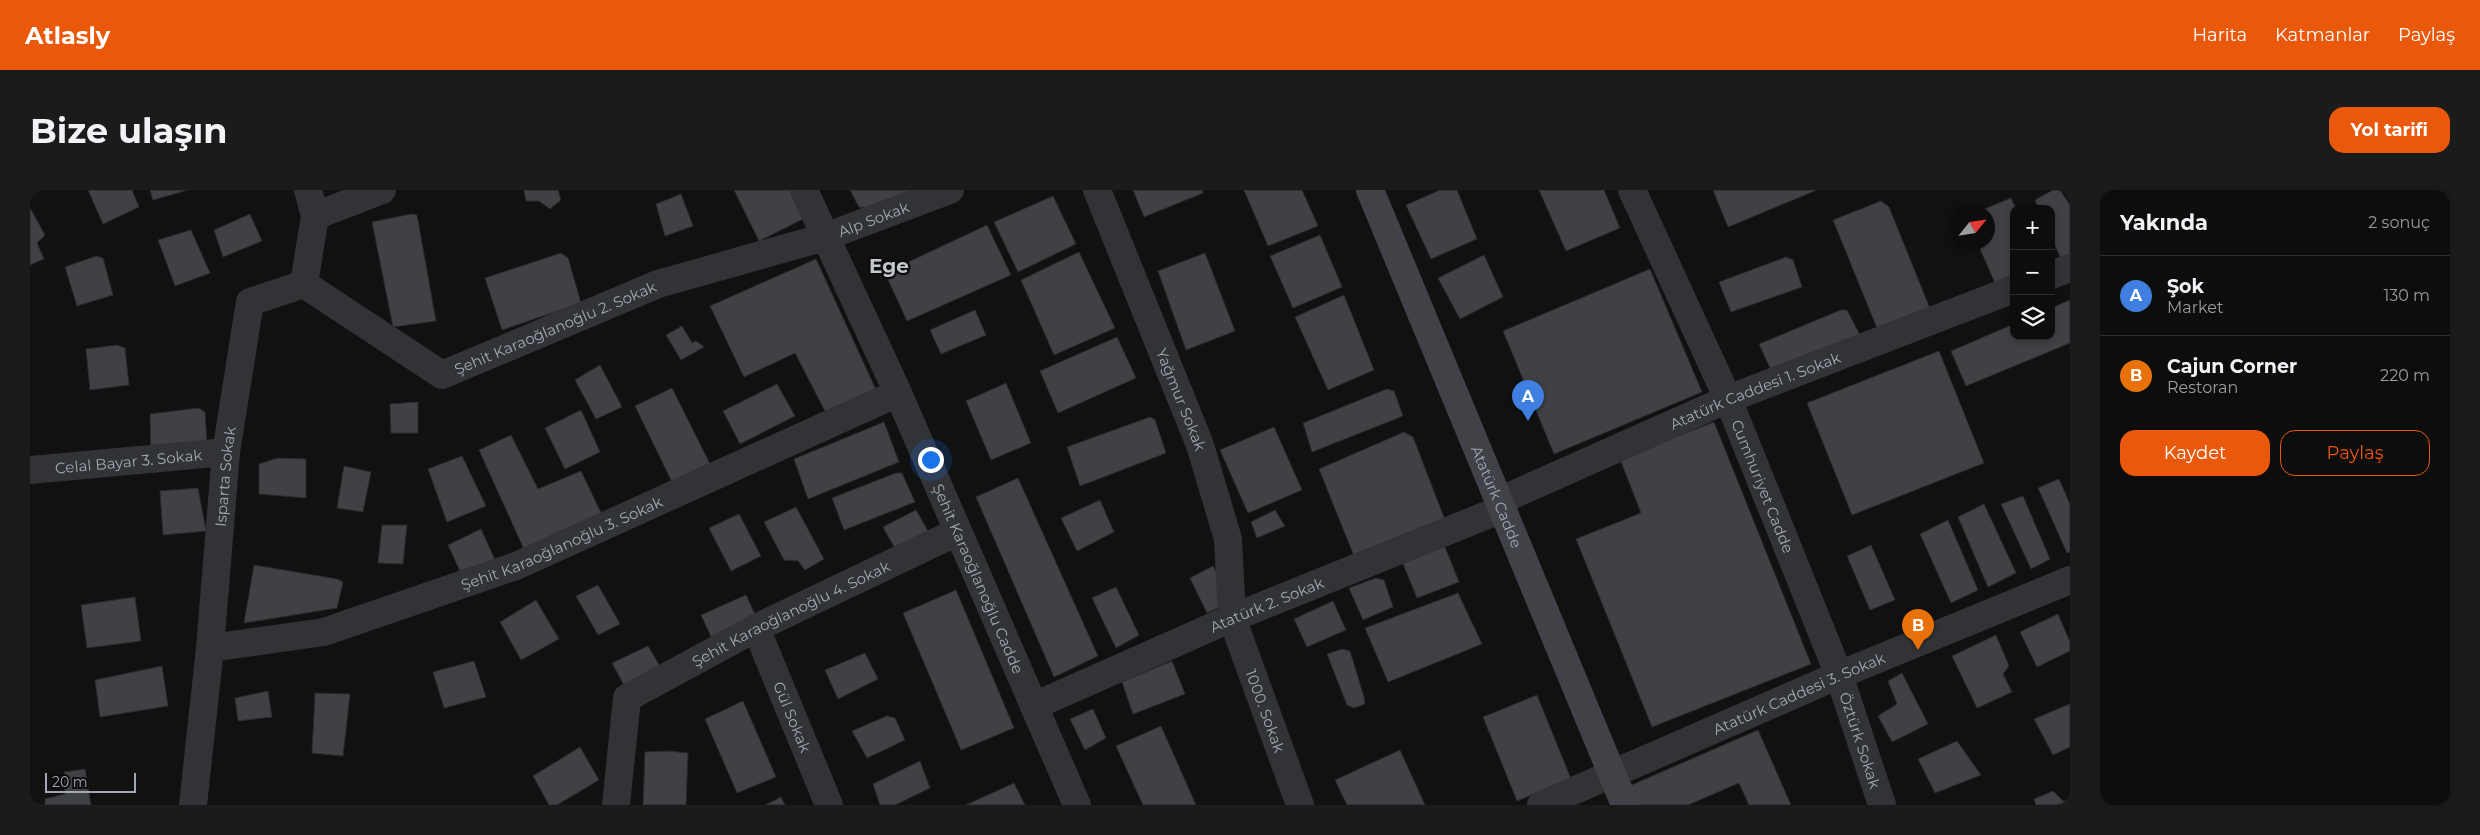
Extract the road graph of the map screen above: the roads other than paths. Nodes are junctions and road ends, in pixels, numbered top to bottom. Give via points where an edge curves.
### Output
1 (308, 190) edge
2 (382, 190) edge
3 (804, 190) edge
4 (950, 190) edge
5 (1097, 190) edge
6 (1370, 190) edge
7 (1632, 190) edge
8 (315, 216) junction
9 (825, 237) junction
10 (2070, 268) edge
11 (2055, 274) edge
12 (304, 284) junction
13 (2010, 291) edge
14 (898, 393) junction
15 (1728, 399) junction
16 (226, 452) junction
17 (30, 470) edge
18 (1500, 505) junction
19 (957, 532) junction
20 (2070, 580) edge
21 (1232, 618) junction
22 (756, 628) junction
23 (210, 648) junction
24 (1839, 675) junction
25 (1034, 706) junction
26 (1611, 773) junction
27 (193, 805) edge
28 (616, 805) edge
29 (829, 805) edge
30 (1077, 805) edge
31 (1300, 805) edge
32 (1541, 805) edge
33 (1625, 805) edge
34 (1882, 805) edge

1 - 8 street
2 - 8 street
3 - 9 street, Şehit Karaoğlanoğlu Cadde
4 - 9 street, Alp Sokak
5 - 21 street, Yağmur Sokak via 1200,445 1228,540
6 - 18 main road, Atatürk Cadde
7 - 15 street, Cumhuriyet Cadde
8 - 12 street
9 - 12 street, Şehit Karaoğlanoğlu 2. Sokak via 658,284 442,375
9 - 14 street, Şehit Karaoğlanoğlu Cadde
10 - 11 street
12 - 16 street, Isparta Sokak via 250,302
13 - 15 street, Atatürk Caddesi 1. Sokak
14 - 19 street, Şehit Karaoğlanoğlu Cadde
14 - 23 street, Şehit Karaoğlanoğlu 3. Sokak via 516,566 324,632
15 - 18 street, Atatürk Caddesi 1. Sokak
15 - 24 street, Cumhuriyet Cadde
16 - 17 street, Celal Bayar 3. Sokak
16 - 23 street, Isparta Sokak
18 - 21 street, Atatürk 2. Sokak
18 - 26 main road, Atatürk Cadde
19 - 22 street, Şehit Karaoğlanoğlu 4. Sokak
19 - 25 street, Şehit Karaoğlanoğlu Cadde
20 - 24 street, Atatürk Caddesi 3. Sokak
21 - 25 street, Atatürk 2. Sokak
21 - 31 street, 1000. Sokak
22 - 28 street, Şehit Karaoğlanoğlu 4. Sokak via 627,698
22 - 29 street, Gül Sokak
23 - 27 street, Isparta Sokak
24 - 26 street, Atatürk Caddesi 3. Sokak
24 - 34 street, Öztürk Sokak
25 - 30 street, Şehit Karaoğlanoğlu Cadde
26 - 32 street, Atatürk Caddesi 3. Sokak
26 - 33 main road, Atatürk Cadde

